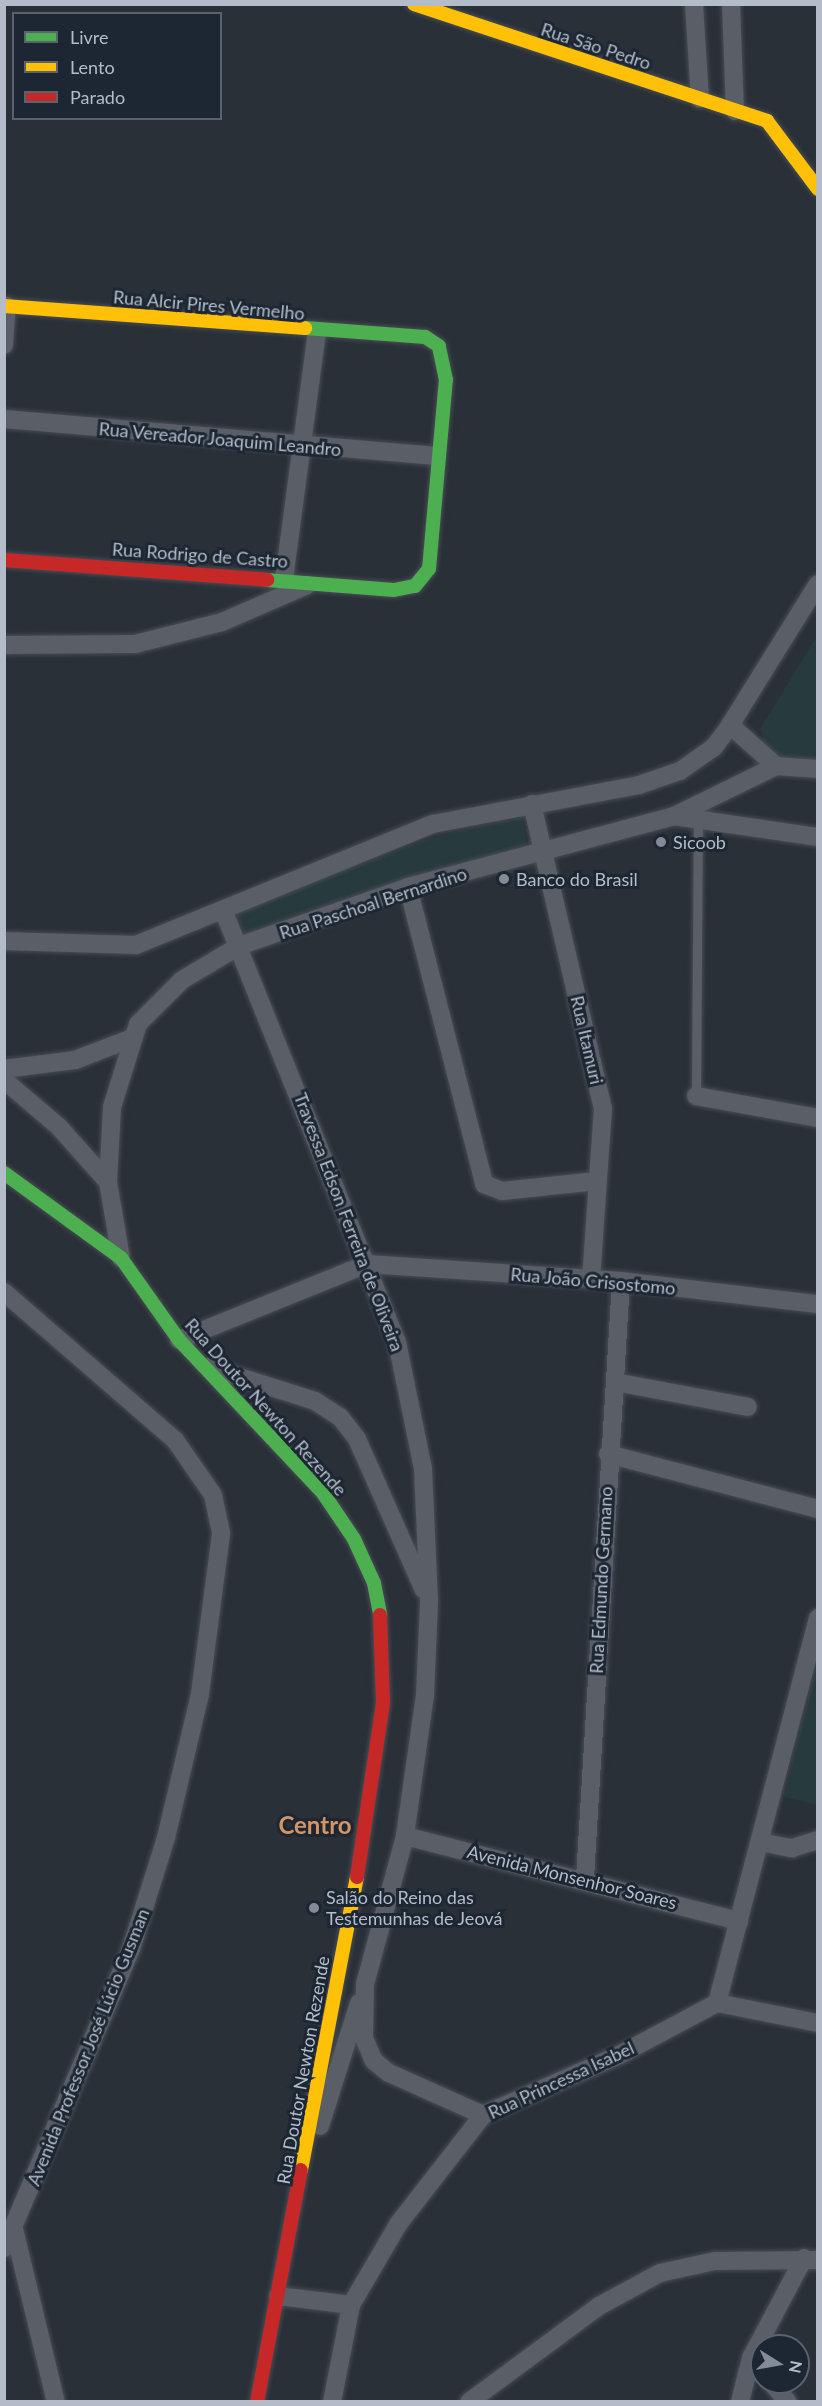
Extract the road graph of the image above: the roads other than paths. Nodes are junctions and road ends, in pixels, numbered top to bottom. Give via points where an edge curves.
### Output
1 (414, 4) edge
2 (694, 4) edge
3 (731, 4) edge
4 (700, 99) junction
5 (735, 111) junction
6 (818, 189) edge
7 (6, 306) edge
8 (316, 333) junction
9 (4, 345) edge
10 (4, 419) edge
11 (301, 447) junction
12 (436, 456) junction
13 (4, 560) edge
14 (284, 579) junction
15 (317, 581) junction
16 (818, 584) edge
17 (4, 645) edge
18 (730, 725) junction
19 (776, 766) junction
20 (818, 769) edge
21 (532, 804) junction
22 (674, 816) junction
23 (698, 820) junction
24 (818, 837) edge
25 (543, 853) junction
26 (408, 887) junction
27 (224, 912) junction
28 (4, 941) edge
29 (239, 946) junction
30 (130, 1039) junction
31 (4, 1069) edge
32 (4, 1080) edge
33 (696, 1096) joint
34 (818, 1118) edge
35 (4, 1173) edge
36 (597, 1181) junction
37 (108, 1182) junction
38 (121, 1258) junction
39 (367, 1264) junction
40 (591, 1279) junction
41 (621, 1281) junction
42 (4, 1292) edge
43 (818, 1304) edge
44 (179, 1340) junction
45 (208, 1367) junction
46 (615, 1382) junction
47 (748, 1407) dead end
48 (608, 1454) junction
49 (818, 1509) edge
50 (429, 1603) junction
51 (818, 1618) edge
52 (405, 1836) junction
53 (818, 1840) edge
54 (760, 1842) junction
55 (585, 1878) junction
56 (739, 1921) junction
57 (365, 1984) junction
58 (717, 2002) junction
59 (818, 2023) edge
60 (483, 2115) junction
61 (303, 2179) junction
62 (14, 2229) junction
63 (4, 2248) edge
64 (811, 2259) edge
65 (278, 2296) junction
66 (351, 2306) junction
67 (772, 2334) edge
68 (750, 2379) edge
69 (56, 2402) edge
70 (257, 2402) edge
71 (332, 2402) edge
72 (469, 2402) edge
73 (741, 2402) edge

1 - 4 street, Rua São Pedro
2 - 4 street
3 - 5 street
4 - 5 street, Rua São Pedro
5 - 6 street, Rua São Pedro via 767,121
7 - 8 street, Rua Alcir Pires Vermelho
7 - 9 street
8 - 11 street
8 - 12 street, Rua Alcir Pires Vermelho via 435,341 444,357
10 - 11 street, Rua Vereador Joaquim Leandro
11 - 12 street, Rua Vereador Joaquim Leandro
11 - 14 street
12 - 15 street, Rua Rodrigo de Castro via 429,569 415,586 394,590
13 - 14 street, Rua Rodrigo de Castro
14 - 15 street, Rua Rodrigo de Castro
15 - 17 street via 176,635 102,646
16 - 18 street
18 - 19 street
18 - 21 street via 714,747 680,771 639,785
19 - 20 street
19 - 22 street
21 - 25 street, Rua Itamuri
21 - 27 street via 433,824
22 - 23 street, Rua Paschoal Bernardino
22 - 25 street, Rua Paschoal Bernardino
23 - 24 street, Rua Paschoal Bernardino
23 - 33 lane
25 - 26 street, Rua Paschoal Bernardino
25 - 36 street, Rua Itamuri via 603,1108
26 - 29 street, Rua Paschoal Bernardino
26 - 36 street via 480,1172 492,1190
27 - 28 street via 165,936 113,948
27 - 29 street, Travessa Edson Ferreira de Oliveira
29 - 30 street, Rua Paschoal Bernardino via 182,980
29 - 39 street, Travessa Edson Ferreira de Oliveira
30 - 31 street via 75,1060
30 - 37 street via 107,1134
32 - 37 street via 59,1127
33 - 34 street
35 - 38 street, Rua Doutor Newton Rezende
36 - 40 street, Rua Itamuri
37 - 38 street
38 - 44 street, Rua Doutor Newton Rezende
39 - 40 street, Rua João Crisostomo
39 - 44 street
39 - 50 street, Travessa Edson Ferreira de Oliveira via 397,1342 412,1404 423,1469
40 - 41 street, Rua João Crisostomo
41 - 43 street, Rua João Crisostomo
41 - 46 street, Rua Edmundo Germano
42 - 62 street, Avenida Professor José Lúcio Gusman via 175,1440 213,1495 221,1534 202,1683 166,1838 131,1949
44 - 45 street, Rua Doutor Newton Rezende
45 - 50 street via 315,1401 340,1417 367,1459
45 - 61 street, Rua Doutor Newton Rezende via 322,1493 354,1539 374,1583 385,1641 383,1702 364,1841 318,2062
46 - 47 street
46 - 48 street, Rua Edmundo Germano
48 - 49 street
48 - 55 street, Rua Edmundo Germano
50 - 52 street, Travessa Edson Ferreira de Oliveira via 425,1695
51 - 54 street
52 - 55 street, Avenida Monsenhor Soares
52 - 57 street, Travessa Edson Ferreira de Oliveira
53 - 54 street via 792,1848
54 - 56 street
55 - 56 street, Avenida Monsenhor Soares
56 - 58 street
57 - 60 street, Travessa Edson Ferreira de Oliveira via 364,2038 374,2061 389,2073
57 - 61 street
58 - 59 street
58 - 60 street, Rua Princessa Isabel via 621,2054
60 - 66 street, Rua Princessa Isabel via 399,2223
61 - 65 street, Rua Doutor Newton Rezende
62 - 63 street, Avenida Professor José Lúcio Gusman
62 - 69 street
64 - 67 street
64 - 72 street via 715,2261 660,2273 599,2306
65 - 66 street
65 - 70 street, Rua Doutor Newton Rezende
66 - 71 street, Rua Princessa Isabel
68 - 73 street

